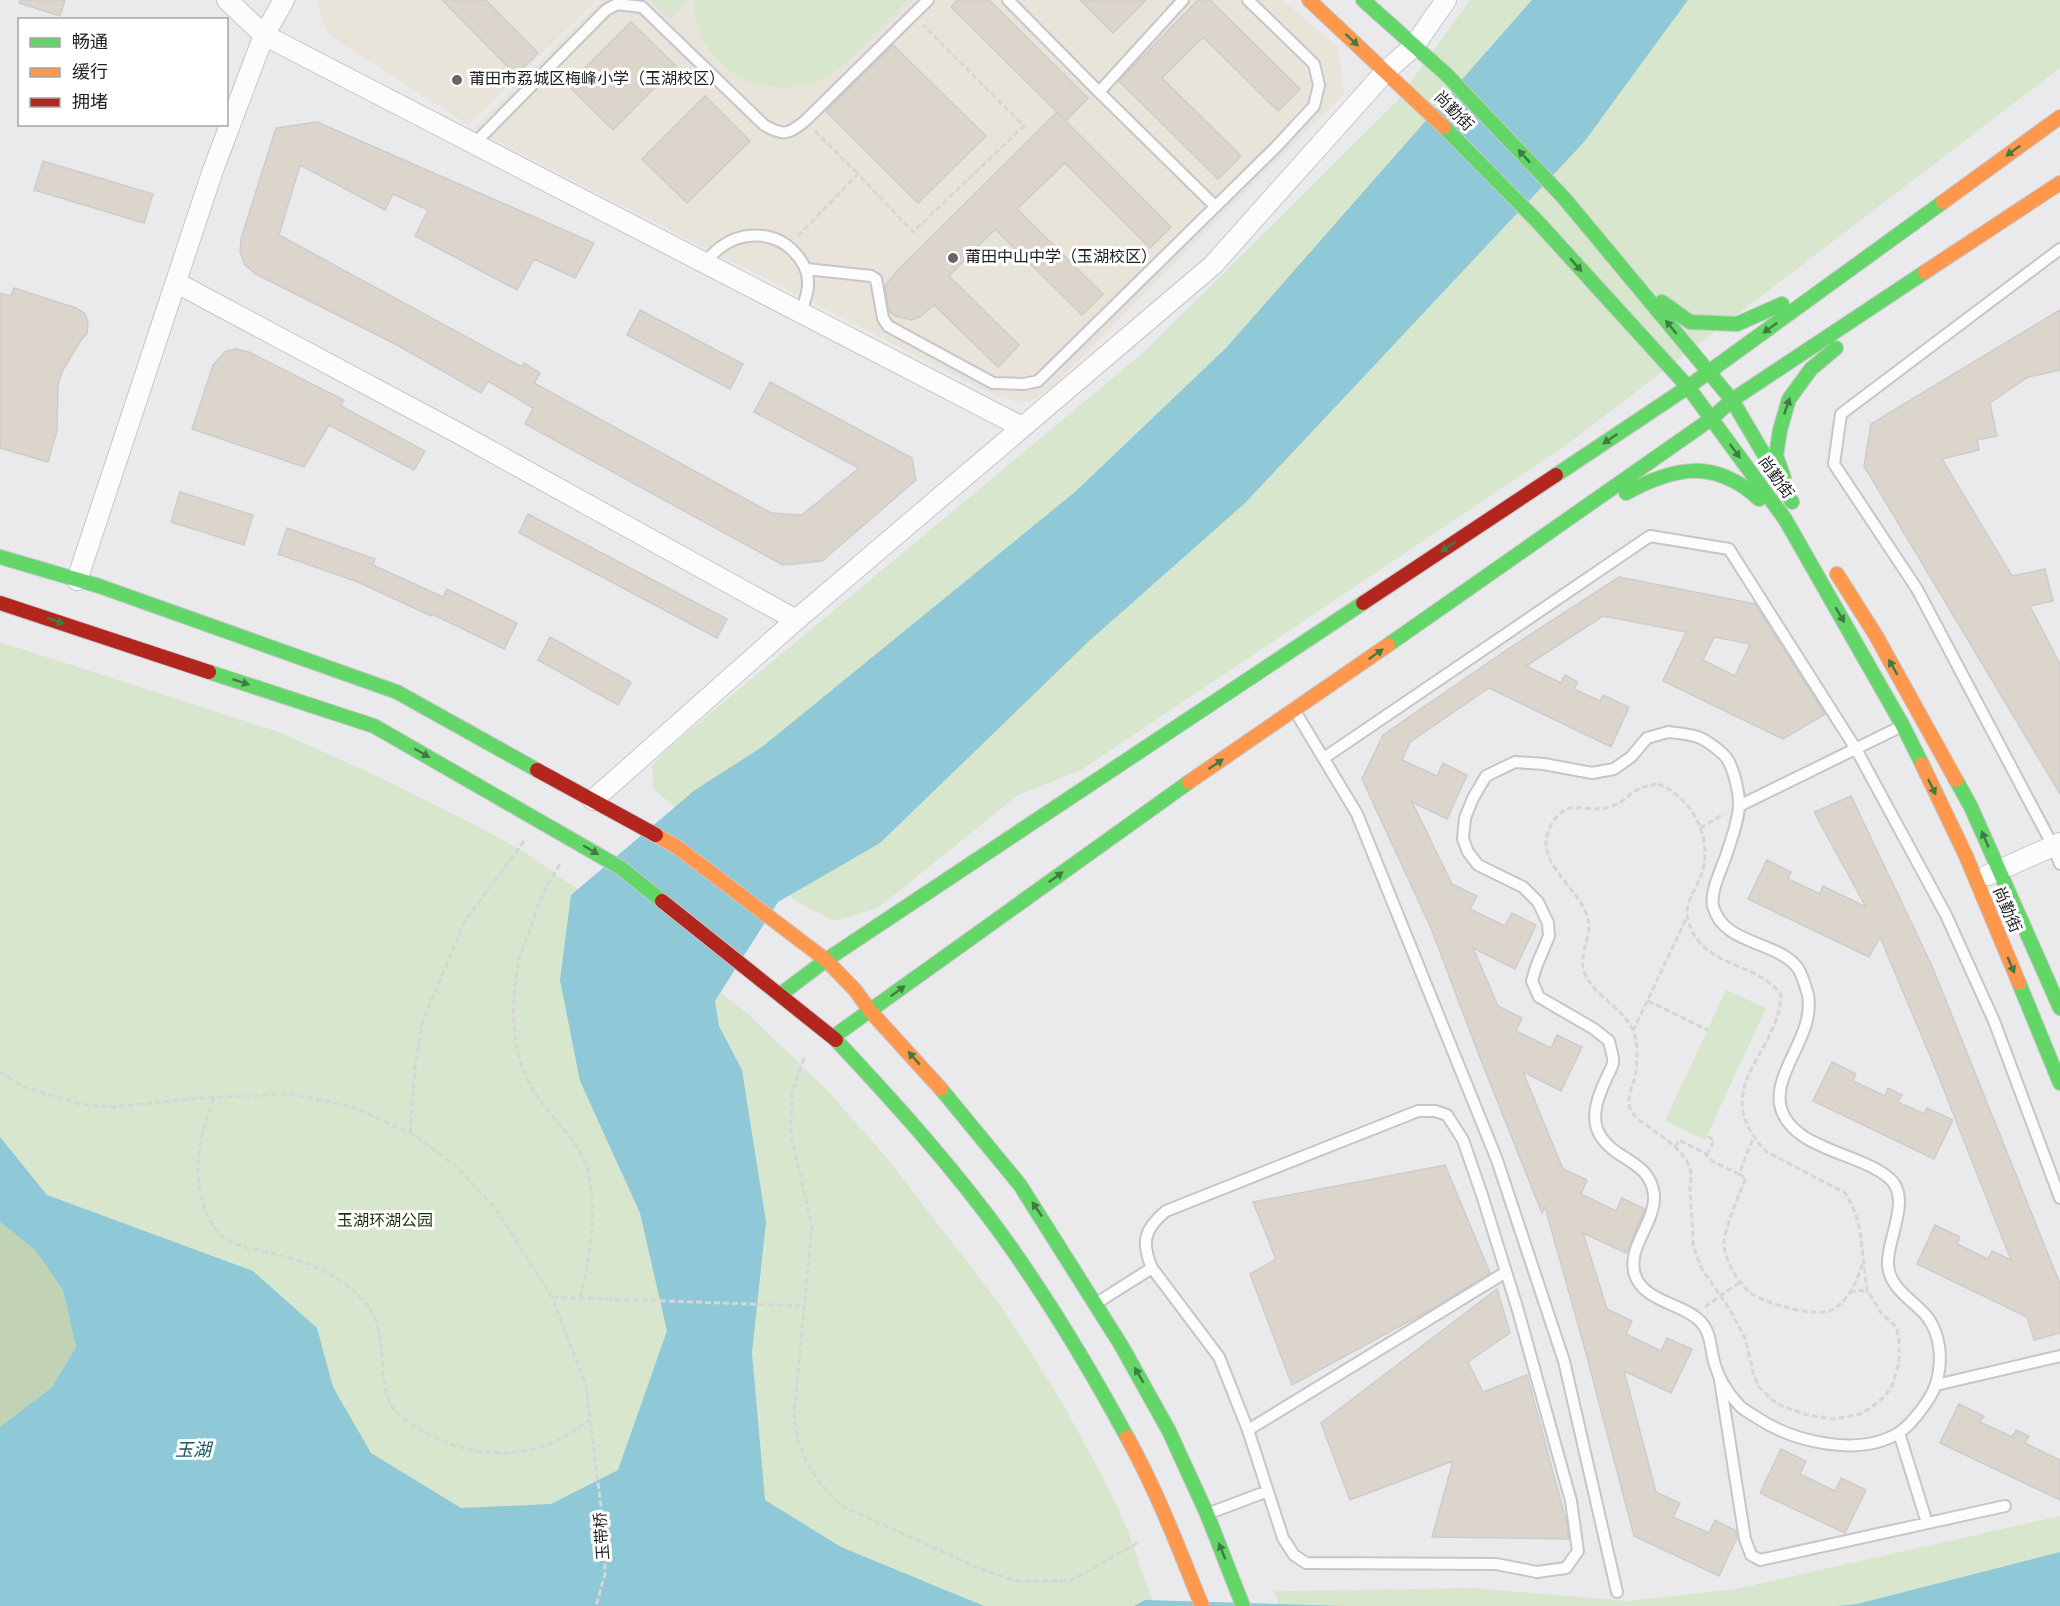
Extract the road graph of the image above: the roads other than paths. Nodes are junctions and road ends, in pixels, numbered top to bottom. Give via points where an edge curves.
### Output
1 (227, 0) edge
2 (284, 0) edge
3 (928, 0) edge
4 (1008, 0) edge
5 (1183, 0) edge
6 (1248, 0) edge
7 (1309, 0) edge
8 (1363, 0) edge
9 (1446, 0) edge
10 (264, 35) junction
11 (1414, 46) junction
12 (1386, 71) junction
13 (1099, 92) junction
14 (2060, 117) edge
15 (474, 144) junction
16 (2060, 183) edge
17 (1215, 206) junction
18 (1926, 214) junction
19 (2060, 249) edge
20 (1955, 251) junction
21 (704, 263) junction
22 (806, 269) junction
23 (1634, 282) junction
24 (177, 283) junction
25 (801, 313) junction
26 (1708, 373) junction
27 (1688, 387) junction
28 (1732, 400) junction
29 (1711, 418) junction
30 (1022, 427) junction
31 (1785, 519) junction
32 (0, 557) edge
33 (1830, 563) dead end
34 (1501, 568) junction
35 (77, 580) junction
36 (0, 603) edge
37 (796, 620) junction
38 (1295, 710) junction
39 (1903, 726) junction
40 (1856, 749) junction
41 (1324, 758) junction
42 (593, 800) junction
43 (1739, 806) junction
44 (2058, 851) edge
45 (1999, 871) junction
46 (1976, 880) junction
47 (826, 960) junction
48 (781, 994) junction
49 (2060, 1008) edge
50 (870, 1012) junction
51 (833, 1037) junction
52 (2060, 1083) edge
53 (2060, 1198) edge
54 (1152, 1268) junction
55 (1506, 1272) junction
56 (1095, 1304) junction
57 (2060, 1356) edge
58 (1719, 1377) junction
59 (1936, 1385) junction
60 (1248, 1430) junction
61 (1899, 1433) junction
62 (1268, 1491) junction
63 (2005, 1506) dead end
64 (1207, 1514) junction
65 (1927, 1523) junction
66 (1617, 1592) dead end
67 (1202, 1606) edge
68 (1243, 1606) edge

1 - 10 street
2 - 10 street
3 - 15 lane via 805,121 785,134 764,125 642,7 617,4 606,10
4 - 13 lane
5 - 13 lane
6 - 17 lane via 1314,64 1318,95 1314,106 1277,146
7 -> 12 main road, 尚勤街
8 - 11 main road, 尚勤街
9 - 11 street
10 - 15 street
10 - 24 street via 213,170
11 - 12 street
23 -> 11 main road, 尚勤街 via 1564,198 1447,75
12 -> 27 main road, 尚勤街 via 1537,221
12 - 30 street via 1213,265
13 - 17 lane
14 -> 18 main road
15 - 21 street
16 - 20 main road
17 - 22 lane via 1038,381 1023,384 993,382 888,326 876,279 871,276
18 - 23 main road via 1807,290 1737,324 1689,322
18 -> 26 main road
19 - 44 lane via 1841,414 1834,464 1917,590
20 - 28 main road
28 -> 20 main road, 尚勤街 via 1796,508 1776,456 1789,399 1811,369
21 - 22 lane via 722,246 759,236 775,238 789,246
21 - 25 street
22 - 25 lane via 808,286
26 -> 23 main road, 尚勤街
24 - 35 street
24 - 37 street
25 - 30 street
26 - 27 main road
26 - 28 main road, 尚勤街
27 - 29 main road, 尚勤街
27 -> 47 main road
28 - 29 main road
29 -> 31 main road, 尚勤街
29 - 34 main road
30 - 37 street
31 - 34 main road via 1735,480 1712,471 1681,471 1641,485
31 -> 39 main road, 尚勤街
32 - 35 main road
45 -> 33 main road, 尚勤街 via 1965,797 1875,634
38 -> 34 main road
35 - 42 main road via 397,692
36 -> 48 main road via 375,726 621,868
37 - 42 street
38 - 41 lane
50 -> 38 main road via 1148,810
39 - 40 lane
39 -> 46 main road, 尚勤街
40 - 41 lane via 1729,549 1650,536
40 - 43 lane
40 - 53 lane via 1951,925 1994,1021
41 - 66 lane via 1357,814 1497,1160 1564,1361
42 - 47 main road via 677,847
43 - 58 lane via 1727,758 1700,737 1668,732 1647,738 1614,769 1592,773 1515,762 1486,776 1465,818 1463,838 1478,865 1523,887 1538,902 1548,923 1549,936 1532,981 1539,997 1609,1041 1613,1063 1597,1100 1595,1123 1612,1149 1651,1180 1654,1199 1633,1257 1635,1275 1644,1290 1694,1315 1706,1327
43 - 59 lane via 1712,902 1719,920 1728,929 1781,955 1798,968 1808,997 1798,1047 1780,1084 1784,1118 1796,1133 1869,1166 1890,1178 1897,1188 1899,1211 1888,1265 1893,1282 1928,1318 1937,1334 1940,1351
44 - 45 street
45 - 46 street
45 - 49 main road, 尚勤街
46 -> 52 main road, 尚勤街
47 - 48 main road
47 - 50 main road
48 - 51 main road
50 - 51 main road
56 -> 50 main road via 1020,1185 906,1048
51 - 67 main road via 952,1170 1051,1307 1139,1459
54 - 55 lane via 1145,1251 1147,1234 1153,1222 1166,1211 1418,1111 1435,1111 1447,1115 1463,1140
54 - 56 lane
54 - 60 lane via 1219,1357
55 - 60 lane
55 - 62 lane via 1571,1501 1578,1551 1566,1568 1537,1572 1496,1564 1306,1563 1294,1556 1283,1538
64 -> 56 main road via 1169,1431
57 - 59 lane
58 - 61 lane via 1740,1407 1773,1429 1797,1437 1854,1446
58 - 65 lane via 1745,1539 1751,1555 1760,1560
59 - 61 lane via 1925,1406
60 - 62 lane
61 - 65 lane
62 - 64 lane
63 - 65 lane
68 -> 64 main road

